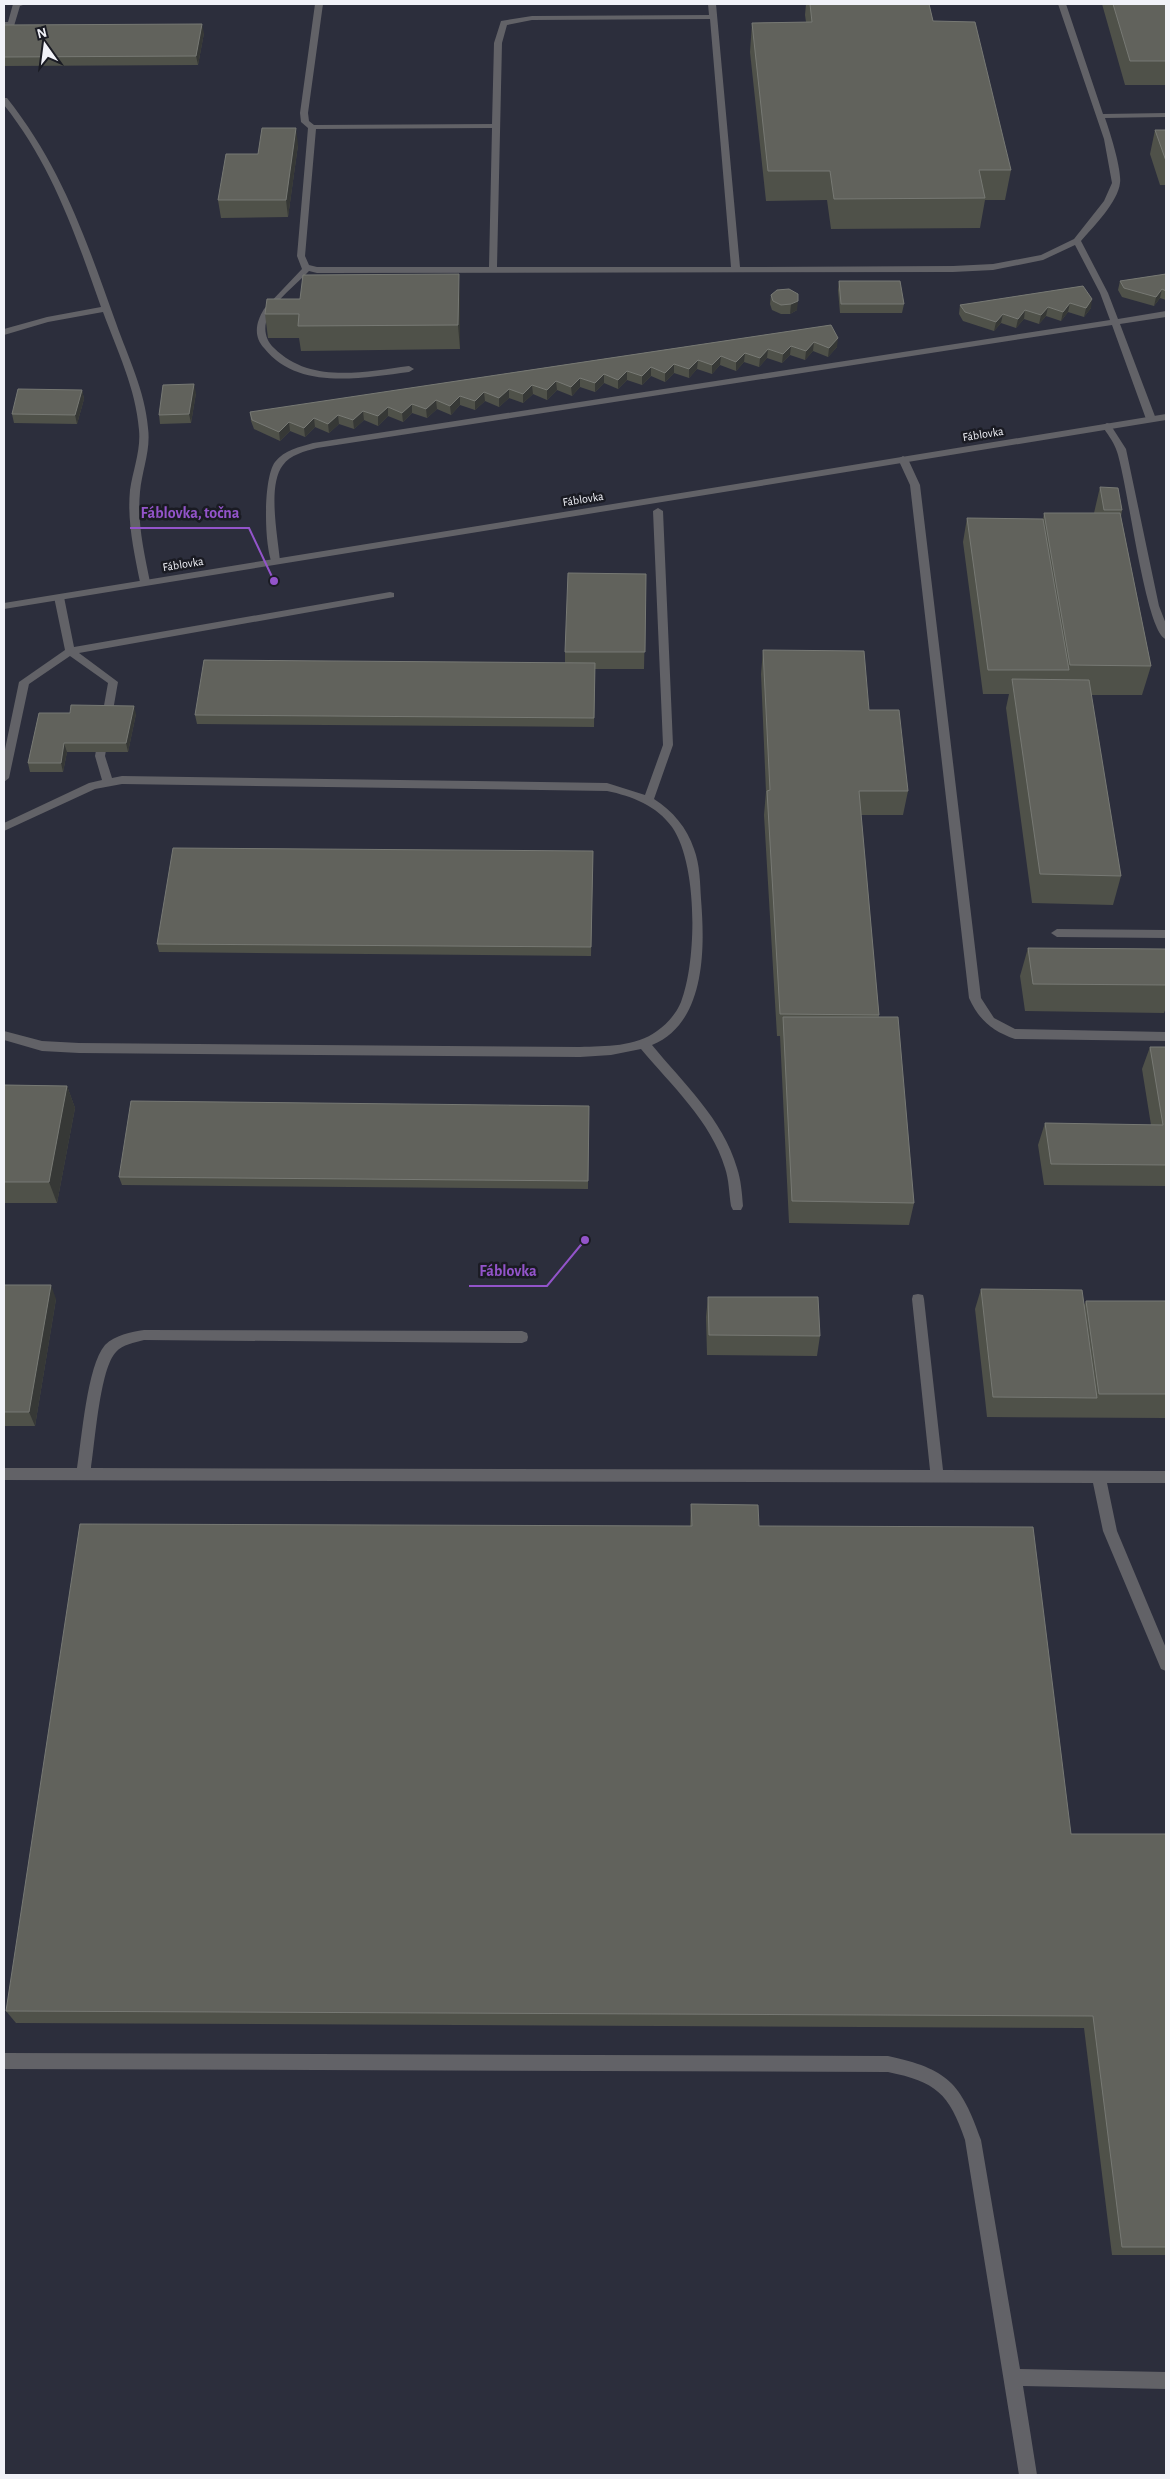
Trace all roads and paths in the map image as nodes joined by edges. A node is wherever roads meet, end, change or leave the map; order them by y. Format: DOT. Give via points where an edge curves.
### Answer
graph roads {
  1 [pos="22,4"];
  2 [pos="319,4"];
  3 [pos="712,4"];
  4 [pos="1062,4"];
  5 [pos="714,16"];
  6 [pos="4,24"];
  7 [pos="4,100"];
  8 [pos="1166,115"];
  9 [pos="1100,116"];
  10 [pos="496,126"];
  11 [pos="312,127"];
  12 [pos="1077,241"];
  13 [pos="308,268"];
  14 [pos="736,269"];
  15 [pos="493,270"];
  16 [pos="106,309"];
  17 [pos="1166,314"];
  18 [pos="1114,322"];
  19 [pos="4,332"];
  20 [pos="409,369"];
  21 [pos="1166,417"];
  22 [pos="1151,419"];
  23 [pos="1107,426"];
  24 [pos="903,459"];
  25 [pos="658,512"];
  26 [pos="275,561"];
  27 [pos="145,582"];
  28 [pos="390,595"];
  29 [pos="59,597"];
  30 [pos="4,606"];
  31 [pos="1166,636"];
  32 [pos="70,651"];
  33 [pos="4,778"];
  34 [pos="108,781"];
  35 [pos="649,799"];
  36 [pos="4,827"];
  37 [pos="1057,933"];
  38 [pos="1166,934"];
  39 [pos="4,1036"];
  40 [pos="1166,1037"];
  41 [pos="643,1044"];
  42 [pos="736,1206"];
  43 [pos="918,1299"];
  44 [pos="522,1336"];
  45 [pos="4,1474"];
  46 [pos="83,1474"];
  47 [pos="937,1476"];
  48 [pos="1099,1477"];
  49 [pos="1166,1477"];
  50 [pos="1166,1664"];
  51 [pos="4,2060"];
  52 [pos="1012,2376"];
  53 [pos="1166,2381"];
  54 [pos="1028,2475"];
  1 -- 6 [label="street" via="17,4 11,24"];
  2 -- 11 [label="street" via="304,113 305,122"];
  3 -- 5 [label="street"];
  4 -- 9 [label="street"];
  5 -- 10 [label="street" via="532,18 504,23 498,43"];
  5 -- 14 [label="street"];
  7 -- 16 [label="street" via="44,154 71,211"];
  8 -- 9 [label="street"];
  9 -- 12 [label="street" via="1113,159 1116,183 1108,202"];
  10 -- 11 [label="street"];
  10 -- 15 [label="street"];
  11 -- 13 [label="street" via="301,256 302,264"];
  12 -- 14 [label="street" via="1043,257 994,267"];
  12 -- 18 [label="street" via="1104,293"];
  13 -- 15 [label="street"];
  13 -- 20 [label="street" via="265,314 260,327 262,342 275,357 308,373 332,376"];
  14 -- 15 [label="street"];
  16 -- 19 [label="street"];
  16 -- 27 [label="street" via="142,414 144,431 134,516"];
  17 -- 18 [label="street"];
  18 -- 22 [label="street"];
  18 -- 26 [label="street" via="316,445 291,453 278,464 272,476 270,491"];
  21 -- 22 [label="street, Fáblovka"];
  22 -- 23 [label="street, Fáblovka"];
  23 -- 24 [label="street, Fáblovka"];
  23 -- 31 [label="street" via="1121,449 1154,606"];
  24 -- 26 [label="street, Fáblovka"];
  24 -- 40 [label="street" via="915,485 975,998 981,1012 992,1023 1014,1034"];
  25 -- 35 [label="street" via="668,745"];
  26 -- 27 [label="street, Fáblovka"];
  27 -- 29 [label="street, Fáblovka"];
  28 -- 32 [label="street"];
  29 -- 30 [label="street, Fáblovka"];
  29 -- 32 [label="street"];
  32 -- 33 [label="street" via="24,682"];
  32 -- 34 [label="street" via="113,682 100,756"];
  34 -- 35 [label="street" via="585,785 622,789"];
  34 -- 36 [label="street"];
  35 -- 41 [label="street" via="677,823 689,849 694,878 697,944 690,992 678,1018 663,1034"];
  37 -- 38 [label="street"];
  39 -- 41 [label="street" via="42,1046 98,1048 580,1052"];
  41 -- 42 [label="street" via="722,1143 734,1180"];
  43 -- 47 [label="street"];
  44 -- 46 [label="street" via="144,1335 127,1338 112,1345 99,1372"];
  45 -- 46 [label="street"];
  46 -- 47 [label="street"];
  47 -- 48 [label="street"];
  48 -- 49 [label="street"];
  48 -- 50 [label="street" via="1110,1531"];
  51 -- 52 [label="street" via="888,2064 913,2068 944,2083 963,2108 973,2140"];
  52 -- 53 [label="street"];
  52 -- 54 [label="street"];
}
